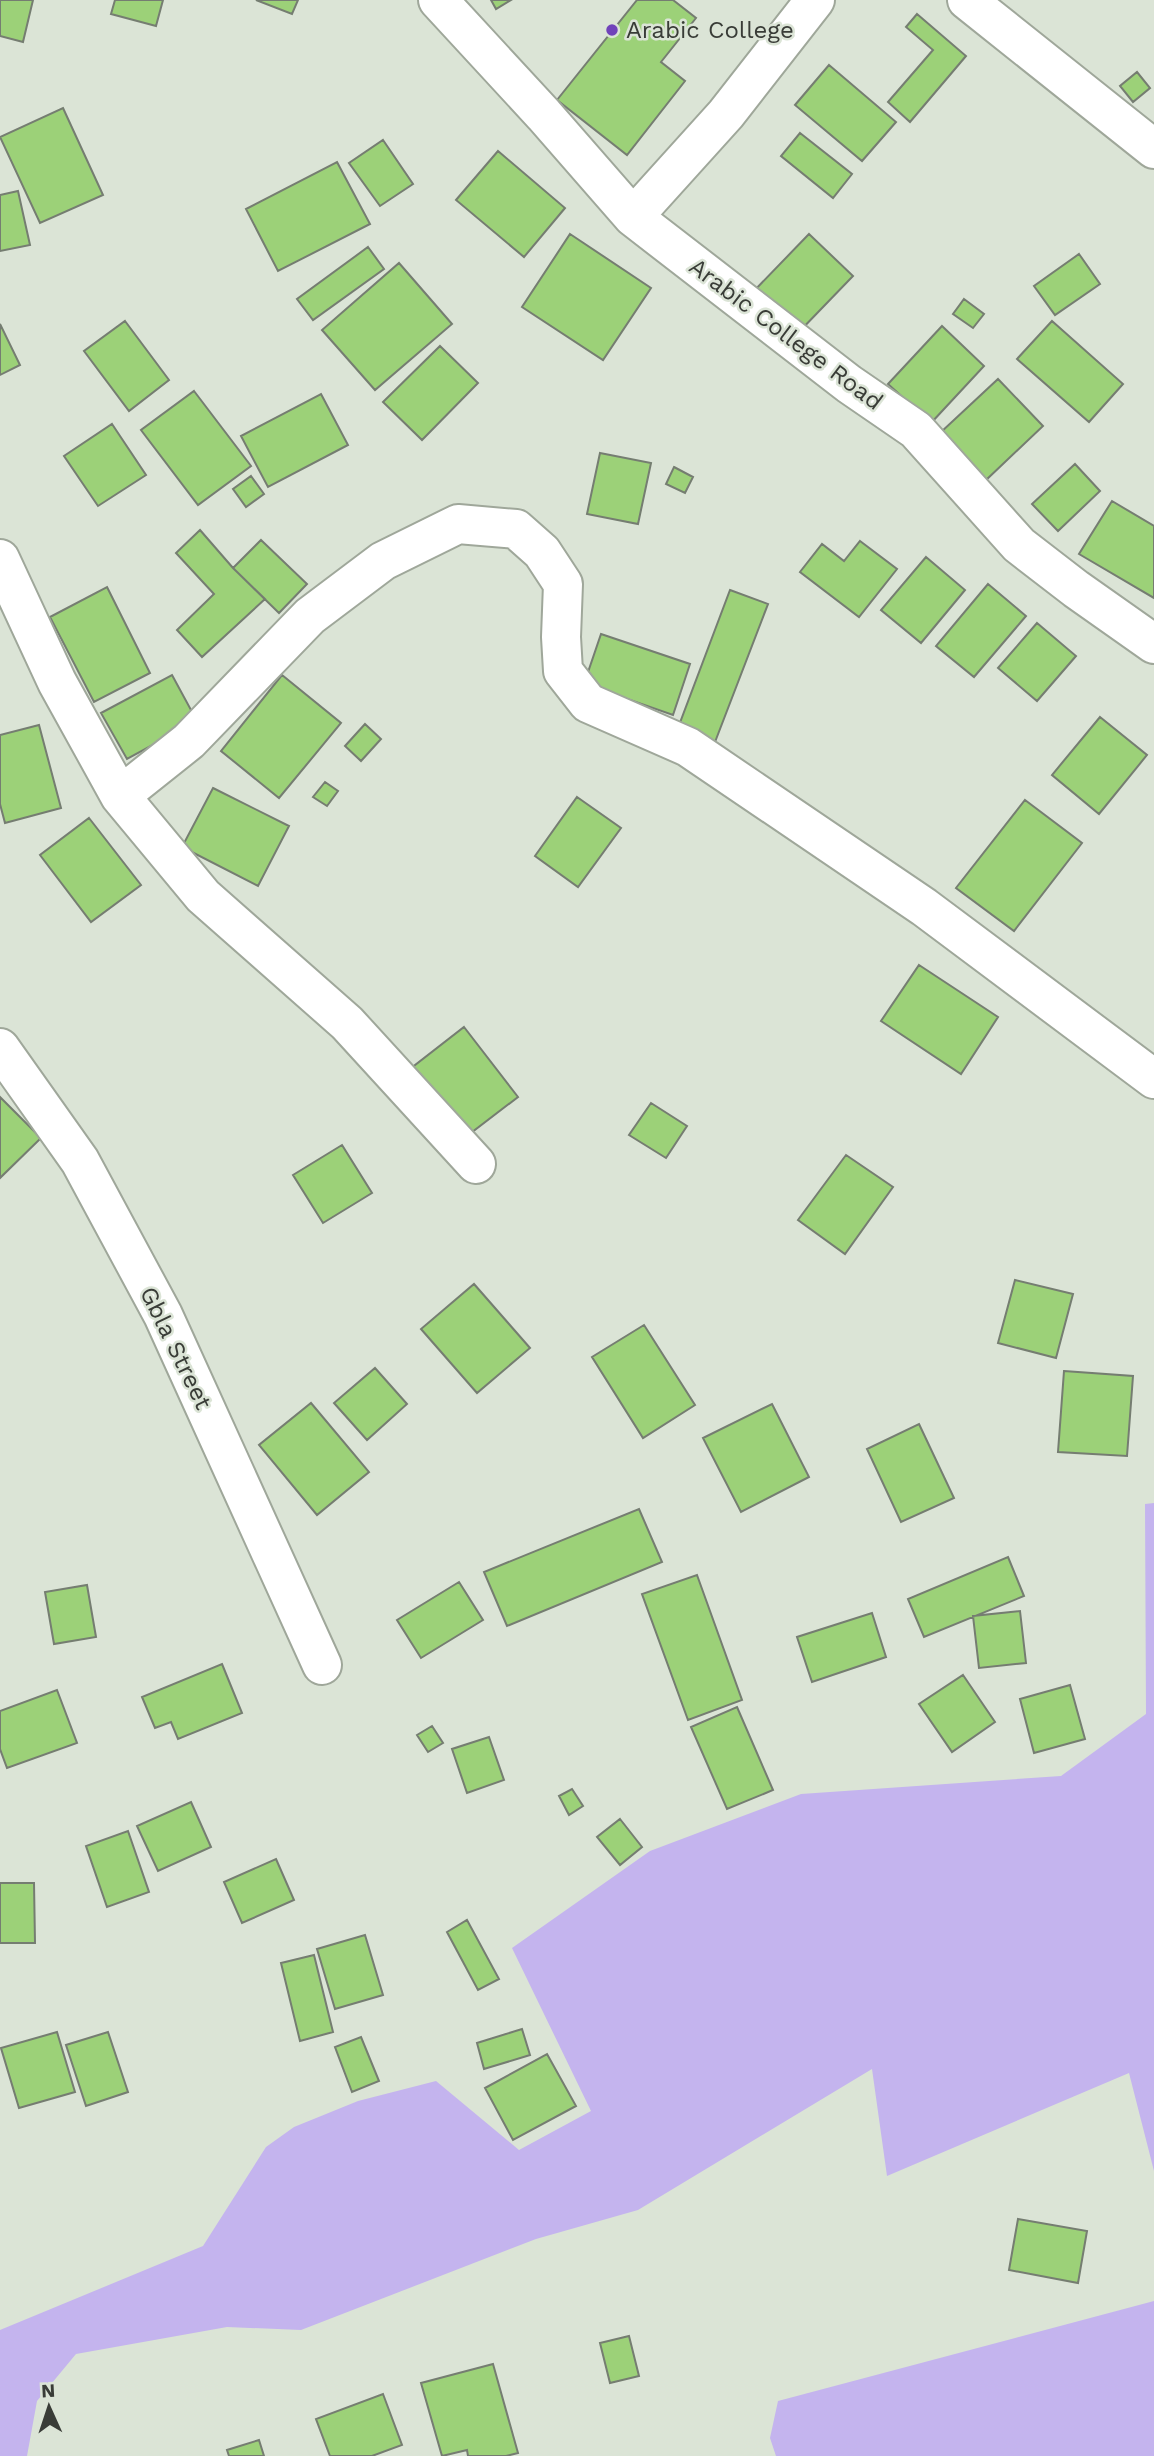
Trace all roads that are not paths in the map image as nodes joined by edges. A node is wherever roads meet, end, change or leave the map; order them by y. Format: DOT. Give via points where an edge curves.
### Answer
graph roads {
  1 [pos="438,0"];
  2 [pos="815,0"];
  3 [pos="967,0"];
  4 [pos="1154,149"];
  5 [pos="633,217"];
  6 [pos="0,559"];
  7 [pos="1154,644"];
  8 [pos="120,796"];
  9 [pos="0,1048"];
  10 [pos="1154,1079"];
  11 [pos="476,1164"];
  12 [pos="322,1665"];
  1 -- 5 [label="street, Arabic College Road"];
  2 -- 5 [label="street" via="726,114"];
  3 -- 4 [label="street"];
  5 -- 7 [label="street, Arabic College Road" via="849,384 916,430 1019,545"];
  6 -- 8 [label="street" via="57,682"];
  8 -- 10 [label="street" via="189,740 310,616 383,561 458,524 516,530 542,552 564,584 563,671 588,704 688,747 923,907"];
  8 -- 11 [label="street" via="204,896 347,1023"];
  9 -- 12 [label="street, Gbla Street" via="80,1161 163,1315"];
}
